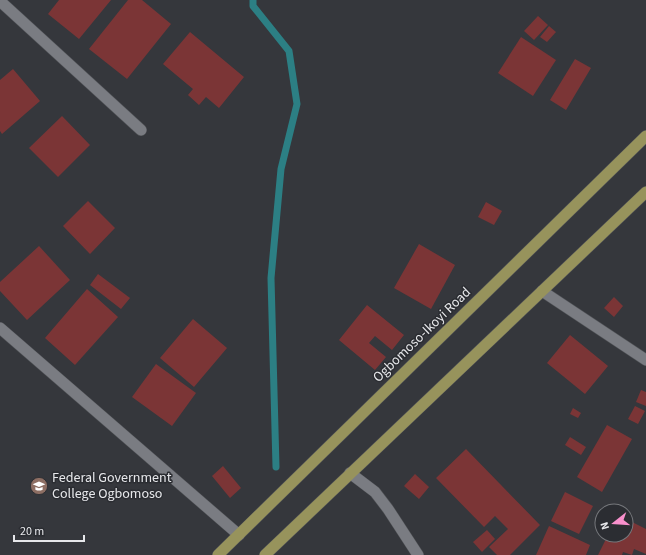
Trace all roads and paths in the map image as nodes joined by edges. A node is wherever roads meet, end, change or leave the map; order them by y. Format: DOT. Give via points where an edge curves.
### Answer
graph roads {
  1 [pos="0,1"];
  2 [pos="142,130"];
  3 [pos="646,136"];
  4 [pos="646,192"];
  5 [pos="542,291"];
  6 [pos="0,328"];
  7 [pos="646,360"];
  8 [pos="350,473"];
  9 [pos="239,535"];
  10 [pos="218,555"];
  11 [pos="265,555"];
  12 [pos="418,555"];
  1 -- 2 [label="street"];
  3 -- 9 [label="main road, Ogbomoso-Ikoyi Road"];
  4 -- 5 [label="main road"];
  5 -- 7 [label="street"];
  5 -- 8 [label="main road"];
  6 -- 9 [label="street"];
  8 -- 11 [label="main road"];
  8 -- 12 [label="street" via="375,492"];
  9 -- 10 [label="main road, Ogbomoso-Ikoyi Road"];
}
